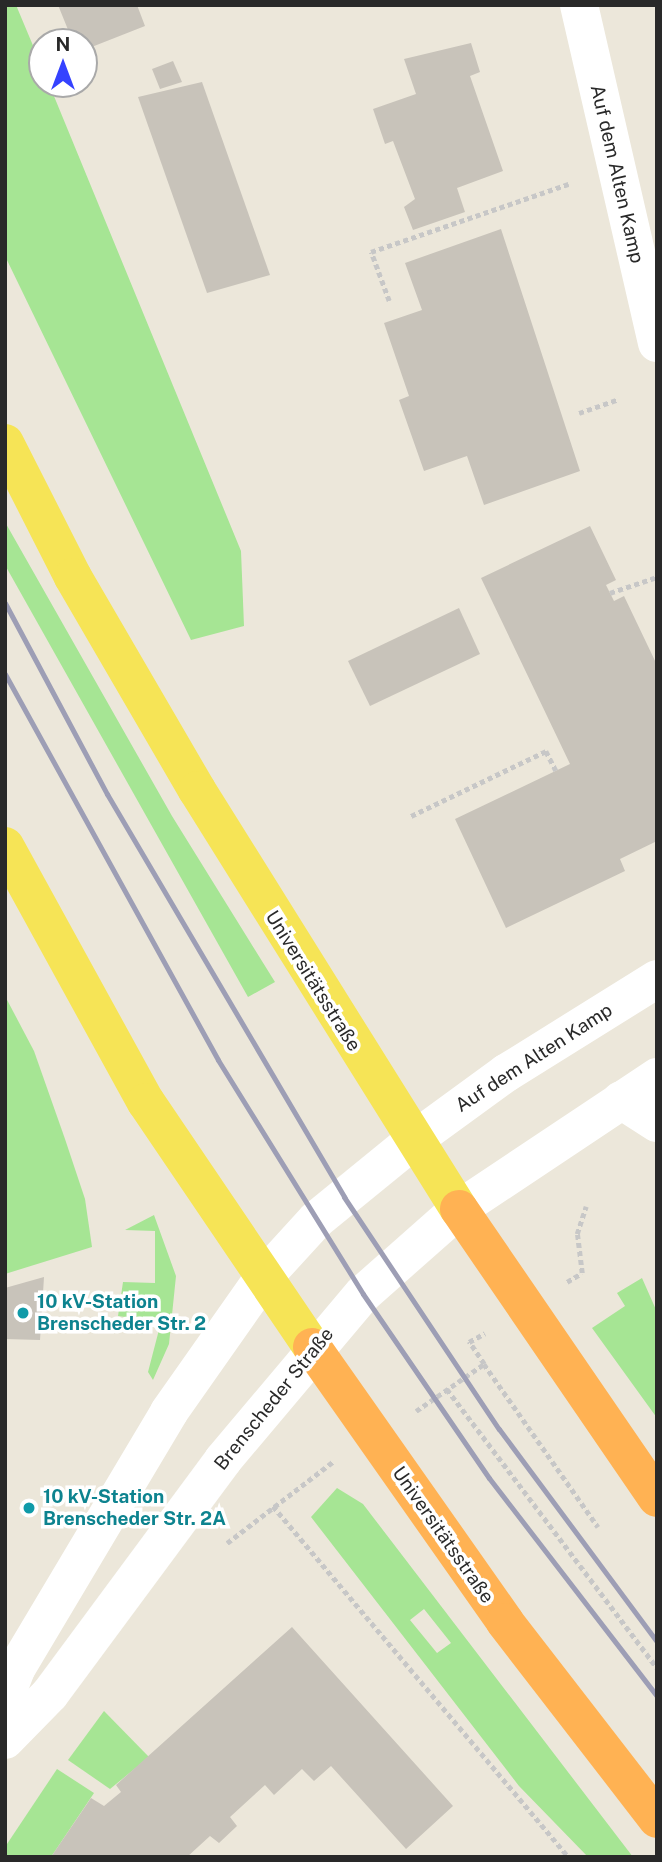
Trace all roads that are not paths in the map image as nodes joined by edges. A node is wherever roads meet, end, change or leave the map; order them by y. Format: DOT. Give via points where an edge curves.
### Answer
graph roads {
  1 [pos="579,5"];
  2 [pos="657,343"];
  3 [pos="5,443"];
  4 [pos="5,846"];
  5 [pos="657,979"];
  6 [pos="657,1077"];
  7 [pos="621,1100"];
  8 [pos="657,1123"];
  9 [pos="414,1140"];
  10 [pos="459,1209"];
  11 [pos="264,1277"];
  12 [pos="312,1347"];
  13 [pos="657,1497"];
  14 [pos="5,1698"];
  15 [pos="5,1740"];
  16 [pos="657,1819"];
  1 -- 2 [label="street, Auf dem Alten Kamp"];
  3 -- 9 [label="main road, Universitätsstraße" via="74,577 197,790"];
  4 -- 11 [label="main road, Universitätsstraße" via="146,1102"];
  5 -- 9 [label="street, Auf dem Alten Kamp" via="515,1067"];
  6 -- 7 [label="street"];
  7 -- 8 [label="street"];
  7 -- 10 [label="street"];
  9 -- 10 [label="main road, Universitätsstraße"];
  9 -- 11 [label="street" via="316,1220"];
  10 -- 12 [label="street, Brenscheder Straße"];
  10 -- 13 [label="highway, Universitätsstraße"];
  11 -- 12 [label="main road, Universitätsstraße"];
  11 -- 14 [label="street" via="169,1412"];
  12 -- 15 [label="street, Brenscheder Straße" via="50,1694"];
  12 -- 16 [label="highway, Universitätsstraße" via="505,1622"];
}
